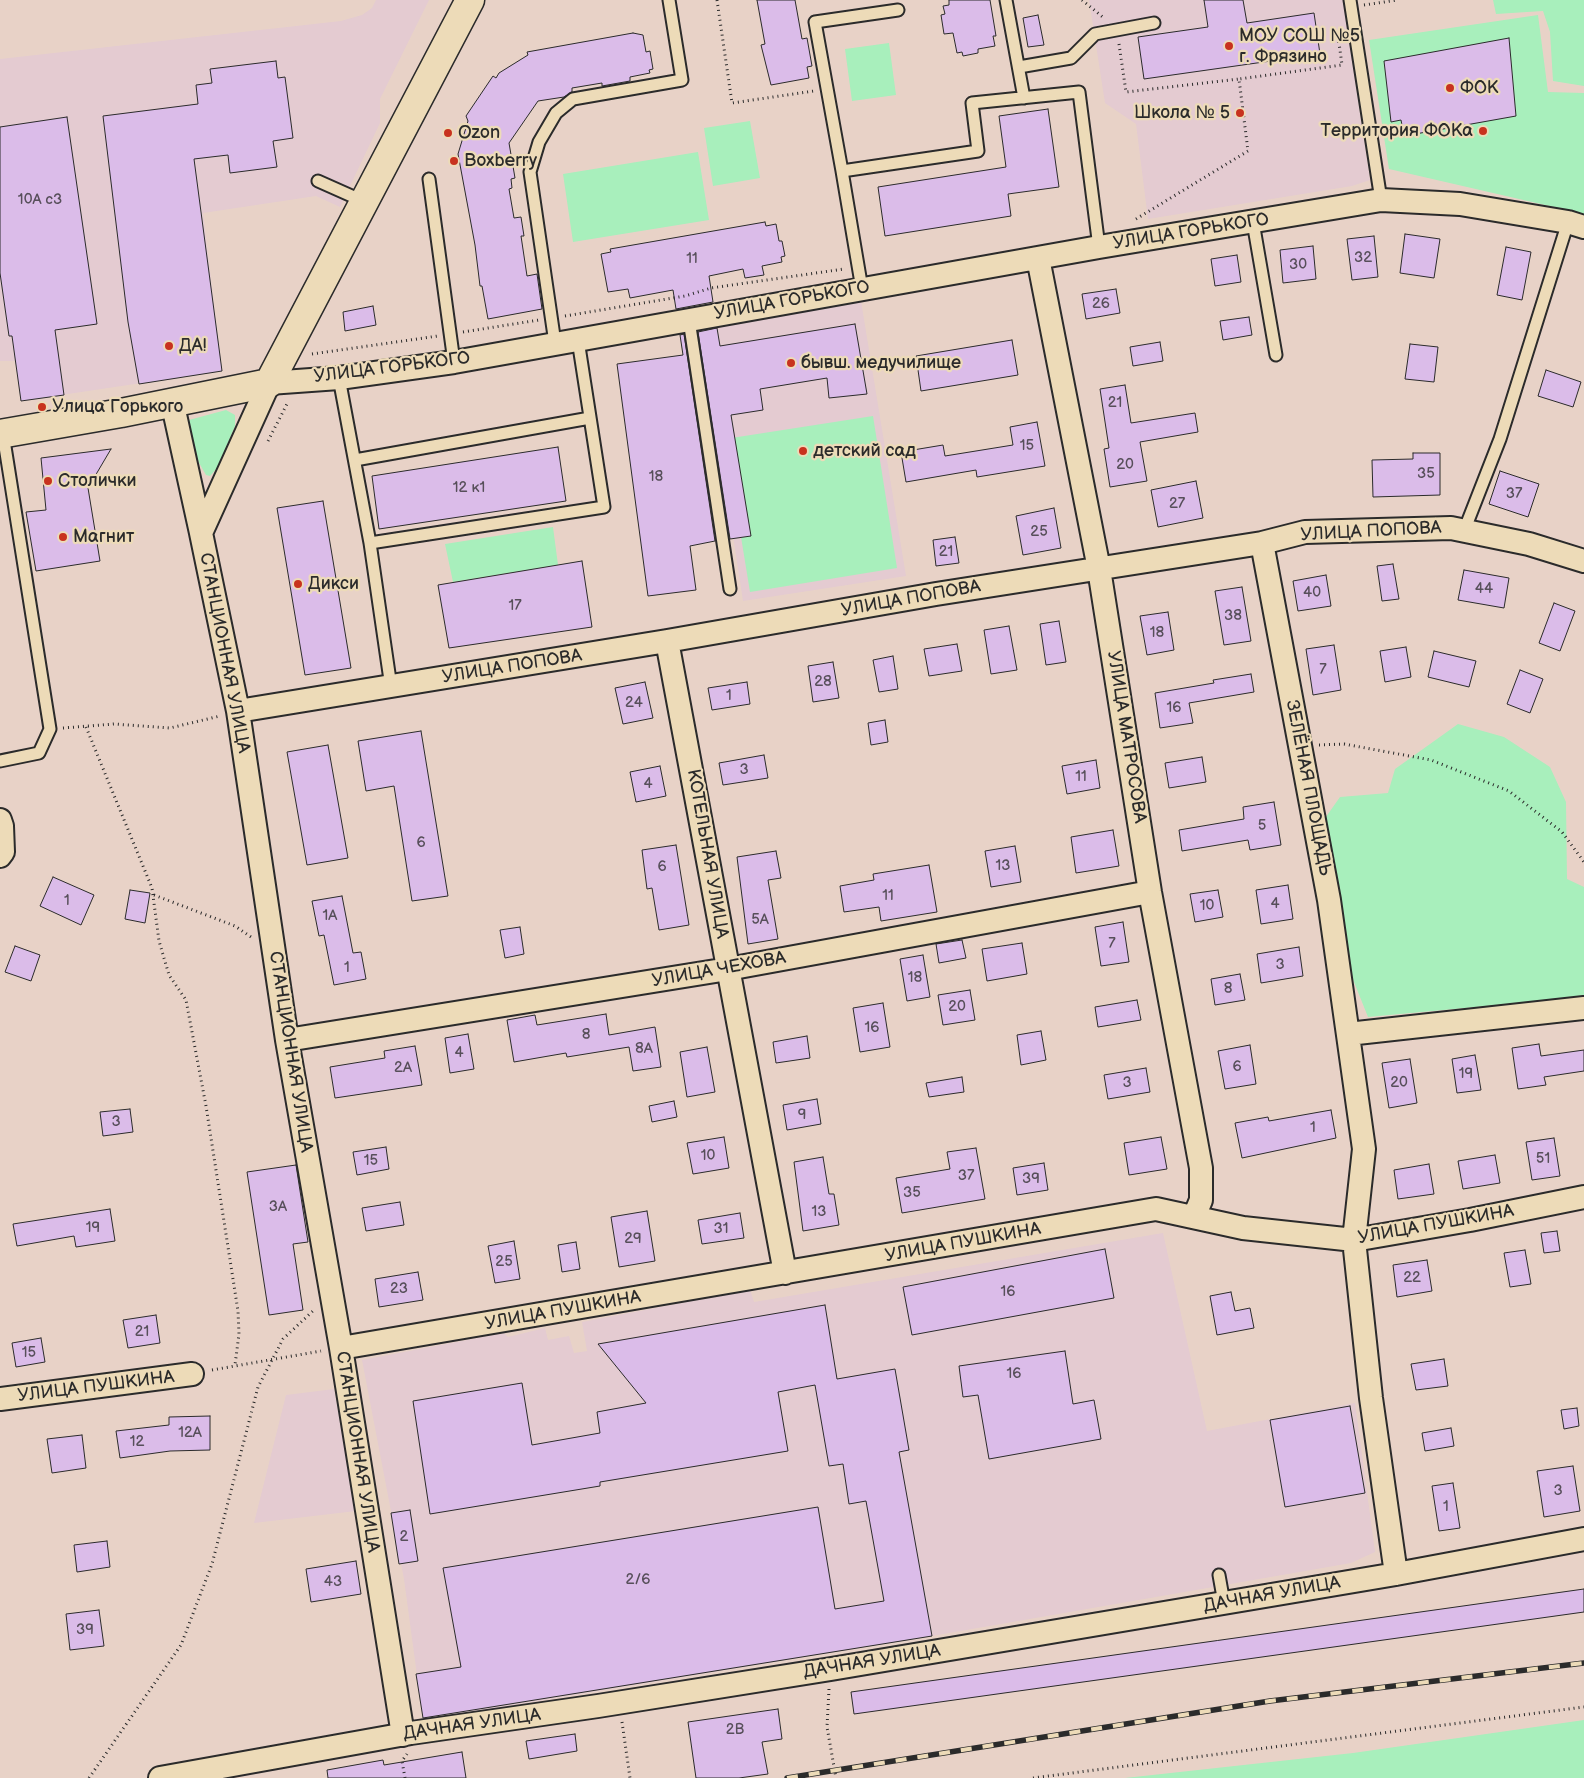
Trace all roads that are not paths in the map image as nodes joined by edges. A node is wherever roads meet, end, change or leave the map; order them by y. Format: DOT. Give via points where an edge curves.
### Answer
graph roads {
  1 [pos="470,0"];
  2 [pos="669,0"];
  3 [pos="1006,0"];
  4 [pos="1350,3"];
  5 [pos="898,10"];
  6 [pos="1154,23"];
  7 [pos="1019,67"];
  8 [pos="1024,98"];
  9 [pos="842,171"];
  10 [pos="429,178"];
  11 [pos="318,181"];
  12 [pos="1381,200"];
  13 [pos="362,202"];
  14 [pos="1253,222"];
  15 [pos="1576,224"];
  16 [pos="1099,247"];
  17 [pos="1038,258"];
  18 [pos="860,278"];
  19 [pos="689,320"];
  20 [pos="578,340"];
  21 [pos="555,343"];
  22 [pos="1276,355"];
  23 [pos="454,362"];
  24 [pos="339,378"];
  25 [pos="269,383"];
  26 [pos="172,401"];
  27 [pos="590,418"];
  28 [pos="1,434"];
  29 [pos="355,460"];
  30 [pos="1464,531"];
  31 [pos="201,533"];
  32 [pos="370,543"];
  33 [pos="1262,543"];
  34 [pos="1584,561"];
  35 [pos="1099,569"];
  36 [pos="730,589"];
  37 [pos="667,641"];
  38 [pos="391,687"];
  39 [pos="238,712"];
  40 [pos="0,761"];
  41 [pos="0,820"];
  42 [pos="0,856"];
  43 [pos="1150,892"];
  44 [pos="728,970"];
  45 [pos="1584,1008"];
  46 [pos="1348,1034"];
  47 [pos="287,1040"];
  48 [pos="1584,1197"];
  49 [pos="1194,1217"];
  50 [pos="1354,1240"];
  51 [pos="786,1274"];
  52 [pos="341,1348"];
  53 [pos="192,1374"];
  54 [pos="0,1399"];
  55 [pos="1584,1539"];
  56 [pos="1396,1574"];
  57 [pos="1219,1575"];
  58 [pos="1224,1603"];
  59 [pos="403,1735"];
  60 [pos="160,1778"];
  1 -- 13 [label="street"];
  2 -- 21 [label="lane" via="682,80 573,99 556,113 539,142 530,172"];
  3 -- 7 [label="lane"];
  4 -- 12 [label="lane"];
  5 -- 9 [label="lane" via="815,22"];
  6 -- 7 [label="lane" via="1095,34 1071,58"];
  7 -- 8 [label="lane"];
  8 -- 9 [label="lane" via="972,103 978,151"];
  8 -- 16 [label="lane" via="1079,92"];
  9 -- 18 [label="lane"];
  10 -- 23 [label="lane"];
  11 -- 13 [label="lane"];
  12 -- 14 [label="street, УЛИЦА ГОРЬКОГО"];
  12 -- 15 [label="street, УЛИЦА ГОРЬКОГО" via="1460,204"];
  13 -- 25 [label="street"];
  14 -- 16 [label="street, УЛИЦА ГОРЬКОГО"];
  14 -- 22 [label="lane"];
  15 -- 30 [label="lane"];
  16 -- 17 [label="street, УЛИЦА ГОРЬКОГО"];
  17 -- 18 [label="street, УЛИЦА ГОРЬКОГО"];
  17 -- 35 [label="street, УЛИЦА МАТРОСОВА"];
  18 -- 19 [label="street, УЛИЦА ГОРЬКОГО"];
  19 -- 20 [label="street, УЛИЦА ГОРЬКОГО"];
  19 -- 36 [label="lane"];
  20 -- 21 [label="street, УЛИЦА ГОРЬКОГО"];
  20 -- 27 [label="lane"];
  21 -- 23 [label="street, УЛИЦА ГОРЬКОГО"];
  23 -- 24 [label="street, УЛИЦА ГОРЬКОГО"];
  24 -- 25 [label="street, УЛИЦА ГОРЬКОГО"];
  24 -- 29 [label="lane"];
  25 -- 26 [label="street, УЛИЦА ГОРЬКОГО"];
  25 -- 31 [label="street, СТАНЦИОННАЯ УЛИЦА"];
  26 -- 28 [label="street, УЛИЦА ГОРЬКОГО"];
  26 -- 31 [label="street"];
  27 -- 29 [label="lane"];
  27 -- 32 [label="lane" via="604,507"];
  28 -- 40 [label="lane" via="50,729 39,753"];
  29 -- 32 [label="lane"];
  30 -- 33 [label="street, УЛИЦА ПОПОВА" via="1451,528 1305,532"];
  30 -- 34 [label="street, УЛИЦА ПОПОВА" via="1529,544"];
  31 -- 39 [label="street, СТАНЦИОННАЯ УЛИЦА"];
  32 -- 38 [label="lane"];
  33 -- 35 [label="street, УЛИЦА ПОПОВА"];
  33 -- 46 [label="street, ЗЕЛЁНАЯ ПЛОЩАДЬ" via="1329,900"];
  35 -- 37 [label="street, УЛИЦА ПОПОВА"];
  35 -- 43 [label="street, УЛИЦА МАТРОСОВА"];
  37 -- 38 [label="street, УЛИЦА ПОПОВА"];
  37 -- 44 [label="street, КОТЕЛЬНАЯ УЛИЦА"];
  38 -- 39 [label="street, УЛИЦА ПОПОВА"];
  39 -- 47 [label="street, СТАНЦИОННАЯ УЛИЦА"];
  41 -- 42 [label="street"];
  43 -- 44 [label="street, УЛИЦА ЧЕХОВА"];
  43 -- 49 [label="street, УЛИЦА МАТРОСОВА" via="1201,1168 1200,1200"];
  44 -- 47 [label="street, УЛИЦА ЧЕХОВА"];
  44 -- 51 [label="street, КОТЕЛЬНАЯ УЛИЦА"];
  45 -- 46 [label="street"];
  46 -- 50 [label="street, ЗЕЛЁНАЯ ПЛОЩАДЬ" via="1364,1149"];
  47 -- 52 [label="street, СТАНЦИОННАЯ УЛИЦА"];
  48 -- 50 [label="street, УЛИЦА ПУШКИНА"];
  49 -- 50 [label="street, УЛИЦА ПУШКИНА" via="1243,1228"];
  49 -- 51 [label="street, УЛИЦА ПУШКИНА" via="1156,1209"];
  50 -- 56 [label="street, ЗЕЛЁНАЯ ПЛОЩАДЬ" via="1371,1398"];
  51 -- 52 [label="street, УЛИЦА ПУШКИНА"];
  52 -- 59 [label="street, СТАНЦИОННАЯ УЛИЦА"];
  53 -- 54 [label="street, УЛИЦА ПУШКИНА"];
  55 -- 56 [label="street, ДАЧНАЯ УЛИЦА"];
  56 -- 58 [label="street, ДАЧНАЯ УЛИЦА"];
  57 -- 58 [label="lane"];
  58 -- 59 [label="street, ДАЧНАЯ УЛИЦА" via="620,1703"];
  59 -- 60 [label="street, ДАЧНАЯ УЛИЦА"];
}
